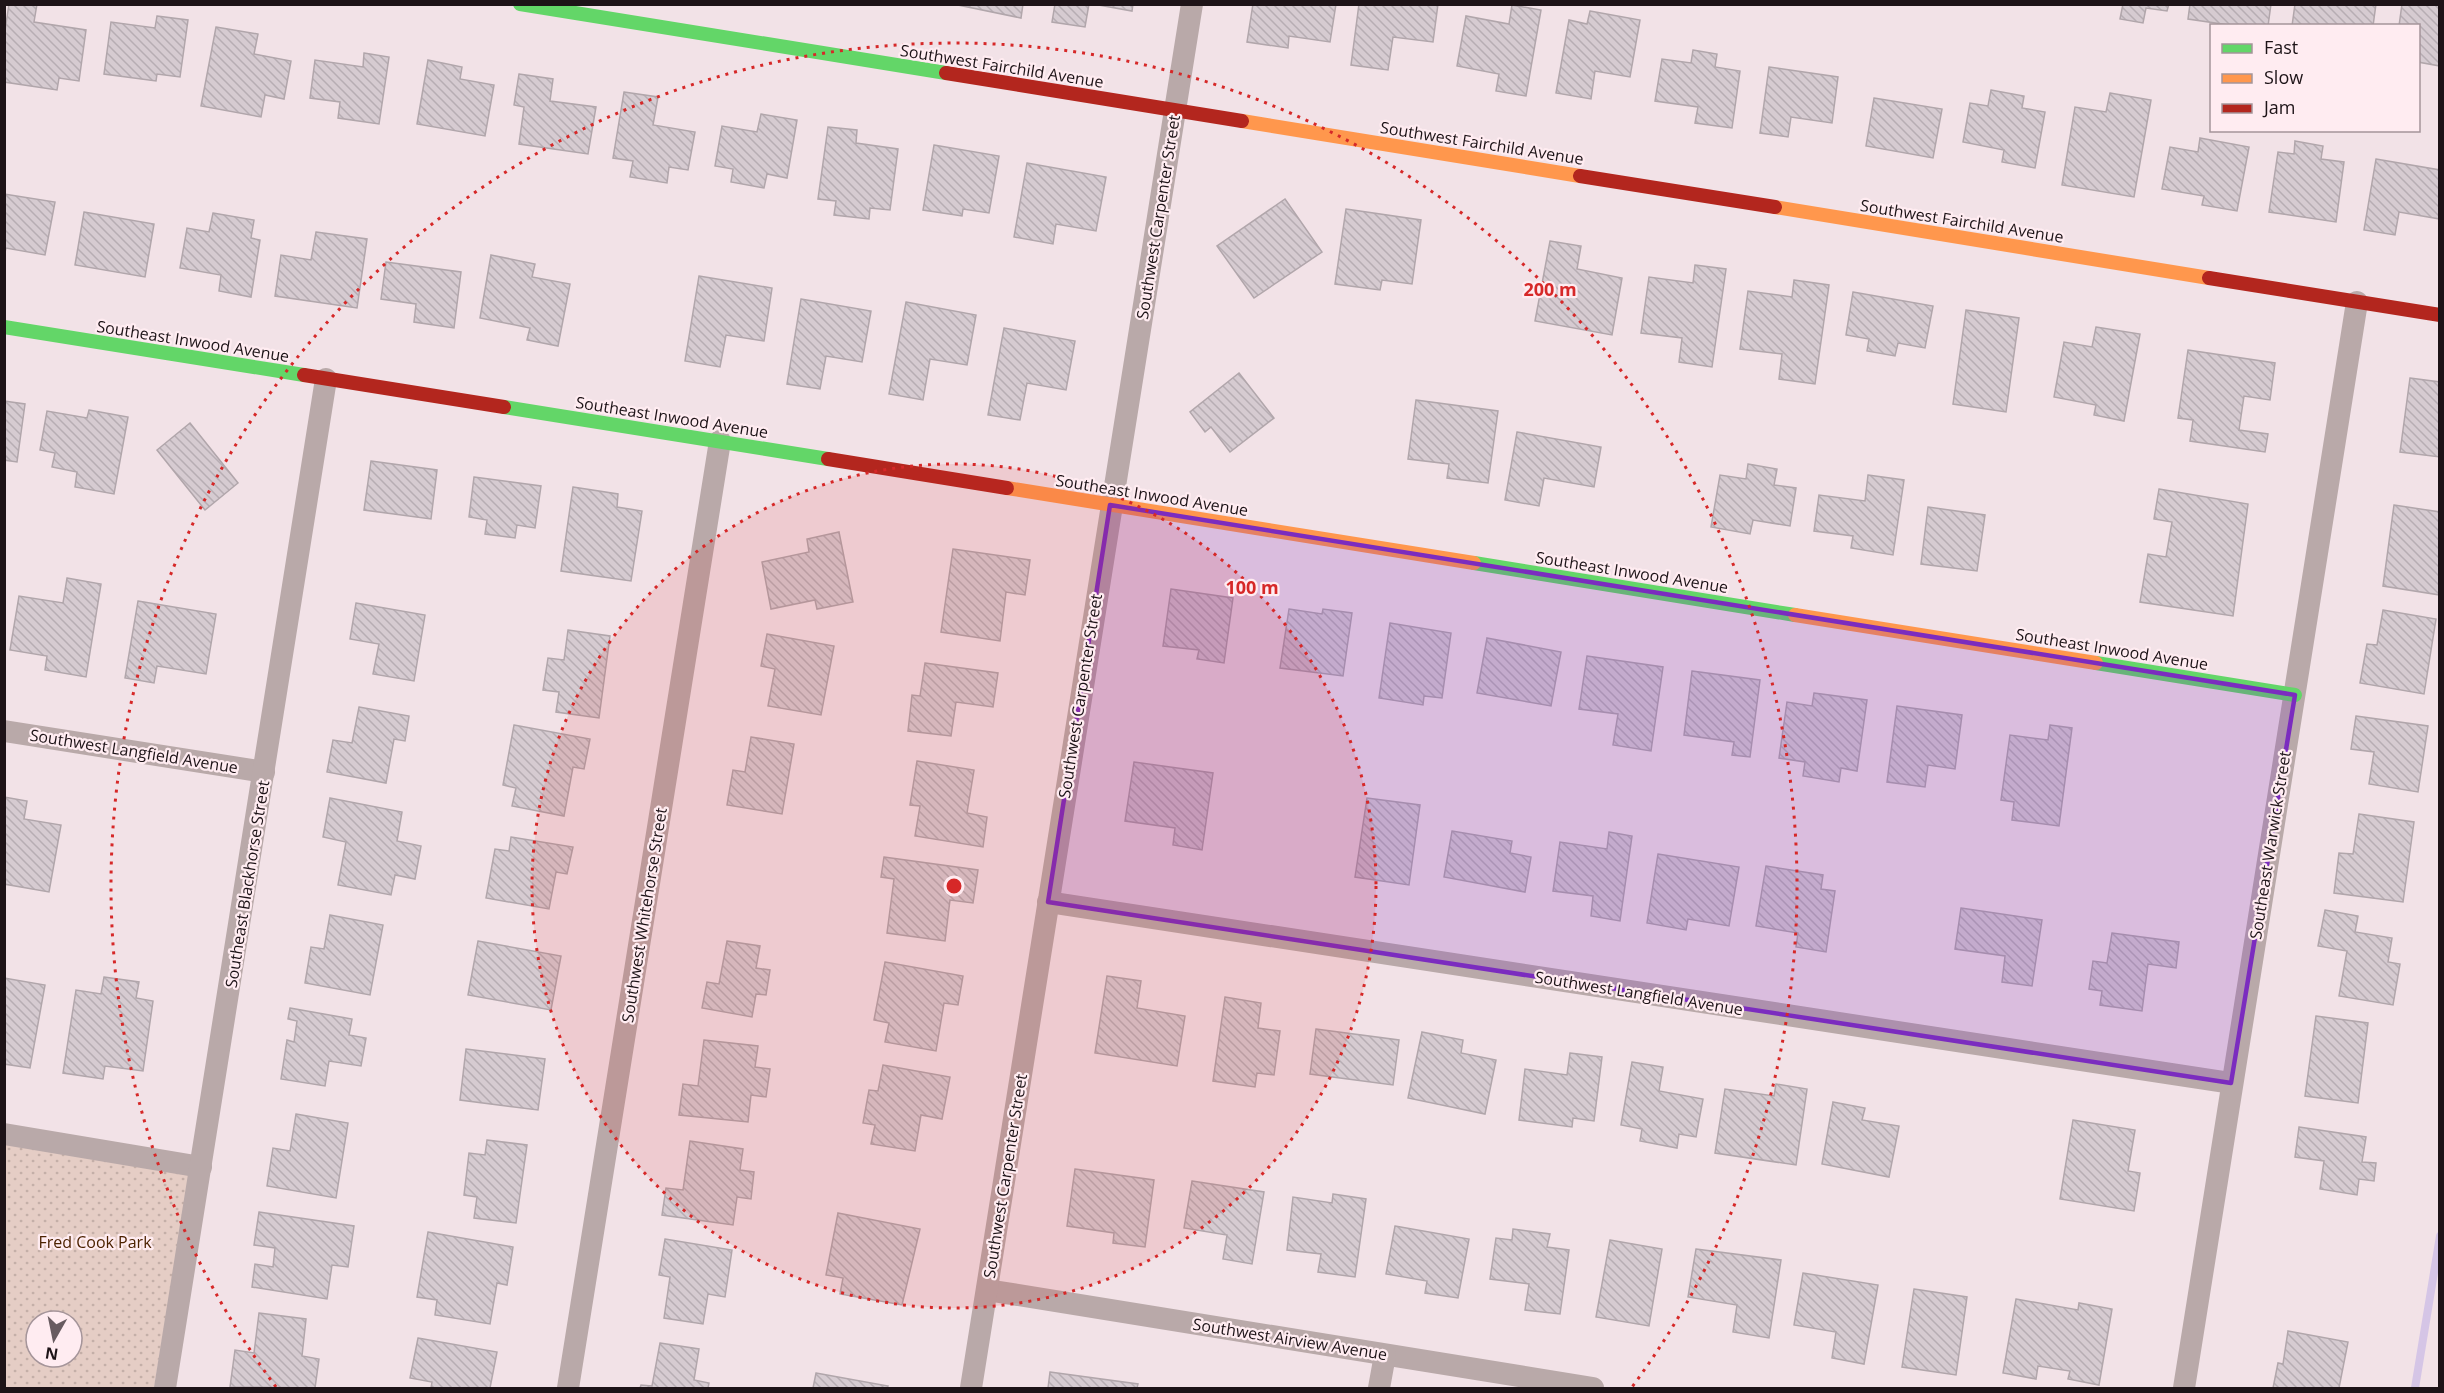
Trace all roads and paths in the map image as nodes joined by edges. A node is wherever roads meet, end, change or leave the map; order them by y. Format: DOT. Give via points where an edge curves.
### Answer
graph roads {
  1 [pos="519,4"];
  2 [pos="1192,4"];
  3 [pos="1175,110"];
  4 [pos="2357,302"];
  5 [pos="2439,315"];
  6 [pos="4,327"];
  7 [pos="326,379"];
  8 [pos="720,441"];
  9 [pos="1110,505"];
  10 [pos="2295,695"];
  11 [pos="4,730"];
  12 [pos="264,772"];
  13 [pos="1048,902"];
  14 [pos="2231,1083"];
  15 [pos="4,1134"];
  16 [pos="201,1167"];
  17 [pos="987,1290"];
  18 [pos="1384,1355"];
  19 [pos="165,1389"];
  20 [pos="568,1389"];
  21 [pos="971,1389"];
  22 [pos="1379,1389"];
  23 [pos="1593,1389"];
  24 [pos="2184,1389"];
  1 -- 3 [label="street, Southwest Fairchild Avenue"];
  2 -- 3 [label="street, Southwest Carpenter Street"];
  3 -- 4 [label="street, Southwest Fairchild Avenue"];
  3 -- 9 [label="street, Southwest Carpenter Street"];
  4 -- 5 [label="street, Southwest Fairchild Avenue"];
  4 -- 10 [label="street, Southeast Warwick Street"];
  6 -- 7 [label="street, Southeast Inwood Avenue"];
  7 -- 8 [label="street, Southeast Inwood Avenue"];
  7 -- 12 [label="street, Southeast Blackhorse Street"];
  8 -- 9 [label="street, Southeast Inwood Avenue"];
  8 -- 20 [label="street, Southwest Whitehorse Street"];
  9 -- 10 [label="street, Southeast Inwood Avenue"];
  9 -- 13 [label="street, Southwest Carpenter Street"];
  10 -- 14 [label="street, Southeast Warwick Street"];
  11 -- 12 [label="street, Southwest Langfield Avenue"];
  12 -- 16 [label="street, Southeast Blackhorse Street"];
  13 -- 14 [label="street, Southwest Langfield Avenue"];
  13 -- 17 [label="street, Southwest Carpenter Street"];
  14 -- 24 [label="street, Southeast Warwick Street"];
  15 -- 16 [label="street"];
  16 -- 19 [label="street, Southeast Blackhorse Street"];
  17 -- 18 [label="street, Southwest Airview Avenue"];
  17 -- 21 [label="street, Southwest Carpenter Street"];
  18 -- 22 [label="street"];
  18 -- 23 [label="street, Southwest Airview Avenue"];
}
